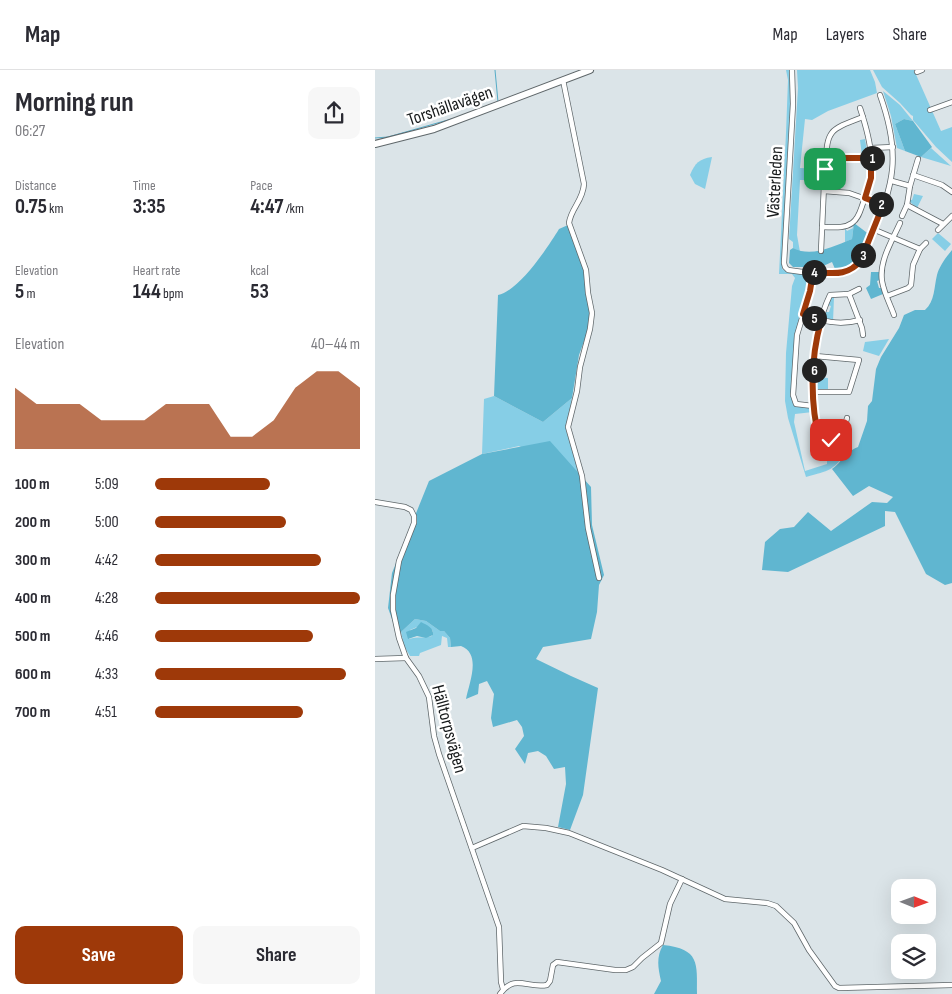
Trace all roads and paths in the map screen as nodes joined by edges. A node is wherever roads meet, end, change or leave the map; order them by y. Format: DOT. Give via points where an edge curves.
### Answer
graph roads {
  1 [pos="590,70"];
  2 [pos="792,70"];
  3 [pos="563,80"];
  4 [pos="880,95"];
  5 [pos="952,102"];
  6 [pos="860,108"];
  7 [pos="930,110"];
  8 [pos="863,117"];
  9 [pos="375,144"];
  10 [pos="893,147"];
  11 [pos="871,148"];
  12 [pos="826,158"];
  13 [pos="871,158"];
  14 [pos="918,159"];
  15 [pos="825,169"];
  16 [pos="913,175"];
  17 [pos="892,181"];
  18 [pos="824,186"];
  19 [pos="910,186"];
  20 [pos="824,192"];
  21 [pos="952,192"];
  22 [pos="865,198"];
  23 [pos="883,205"];
  24 [pos="907,205"];
  25 [pos="902,216"];
  26 [pos="952,216"];
  27 [pos="899,223"];
  28 [pos="943,224"];
  29 [pos="822,227"];
  30 [pos="875,230"];
  31 [pos="938,230"];
  32 [pos="893,238"];
  33 [pos="926,243"];
  34 [pos="920,249"];
  35 [pos="821,251"];
  36 [pos="813,272"];
  37 [pos="859,289"];
  38 [pos="849,294"];
  39 [pos="887,296"];
  40 [pos="803,314"];
  41 [pos="894,315"];
  42 [pos="860,320"];
  43 [pos="821,321"];
  44 [pos="863,335"];
  45 [pos="861,354"];
  46 [pos="815,356"];
  47 [pos="859,360"];
  48 [pos="813,392"];
  49 [pos="813,406"];
  50 [pos="847,418"];
  51 [pos="820,443"];
  52 [pos="822,455"];
  53 [pos="375,502"];
  54 [pos="599,578"];
  55 [pos="406,658"];
  56 [pos="375,659"];
  57 [pos="472,848"];
  58 [pos="682,879"];
  59 [pos="952,985"];
  60 [pos="503,989"];
  61 [pos="500,994"];
  1 -- 3 [label="main road, Torshällavägen"];
  2 -- 36 [label="street, Västerleden" via="784,263 788,270"];
  3 -- 9 [label="main road, Torshällavägen" via="434,129"];
  3 -- 54 [label="street" via="584,184 582,197 569,223 586,270 592,313 568,427 582,476 588,528"];
  4 -- 10 [label="street"];
  5 -- 7 [label="street"];
  6 -- 8 [label="street"];
  8 -- 11 [label="street"];
  8 -- 12 [label="street" via="831,132"];
  10 -- 11 [label="street"];
  10 -- 17 [label="street"];
  11 -- 13 [label="street"];
  12 -- 13 [label="street"];
  12 -- 15 [label="street"];
  13 -- 22 [label="street" via="871,178"];
  14 -- 16 [label="street"];
  16 -- 19 [label="street"];
  16 -- 21 [label="street"];
  17 -- 19 [label="street"];
  17 -- 23 [label="street"];
  18 -- 20 [label="street"];
  19 -- 24 [label="street"];
  20 -- 22 [label="street" via="849,193"];
  20 -- 29 [label="street"];
  22 -- 23 [label="street"];
  22 -- 29 [label="street" via="852,223"];
  23 -- 30 [label="street"];
  24 -- 25 [label="street"];
  24 -- 28 [label="street"];
  26 -- 28 [label="street"];
  27 -- 32 [label="street"];
  28 -- 31 [label="street"];
  29 -- 35 [label="street"];
  30 -- 32 [label="street"];
  30 -- 36 [label="street" via="855,267 840,274"];
  32 -- 34 [label="street"];
  32 -- 39 [label="street" via="882,271"];
  33 -- 34 [label="street"];
  34 -- 39 [label="street" via="913,265 911,285"];
  36 -- 40 [label="street"];
  37 -- 38 [label="street"];
  38 -- 42 [label="street"];
  38 -- 43 [label="street" via="830,295"];
  39 -- 41 [label="street"];
  40 -- 43 [label="street"];
  40 -- 49 [label="street" via="796,340 793,399 798,404"];
  42 -- 43 [label="street" via="840,324"];
  42 -- 44 [label="street"];
  43 -- 46 [label="street"];
  45 -- 47 [label="street"];
  46 -- 47 [label="street"];
  46 -- 48 [label="street"];
  47 -- 48 [label="street" via="849,392"];
  48 -- 49 [label="street"];
  49 -- 51 [label="street"];
  50 -- 51 [label="street" via="841,434"];
  51 -- 52 [label="street"];
  53 -- 55 [label="street, Hälltorpsvägen" via="405,507 415,516 399,561 393,599 399,638"];
  55 -- 56 [label="street"];
  55 -- 57 [label="street, Hälltorpsvägen" via="429,697 439,754"];
  57 -- 58 [label="street" via="520,827 546,828 569,833"];
  57 -- 60 [label="street, Hälltorpsvägen" via="499,924"];
  58 -- 59 [label="street" via="725,899 767,903 780,909 794,923 812,955 839,988"];
  58 -- 60 [label="street" via="670,904 661,943 633,967 615,970 557,962 547,985 515,982"];
  60 -- 61 [label="street"];
}
